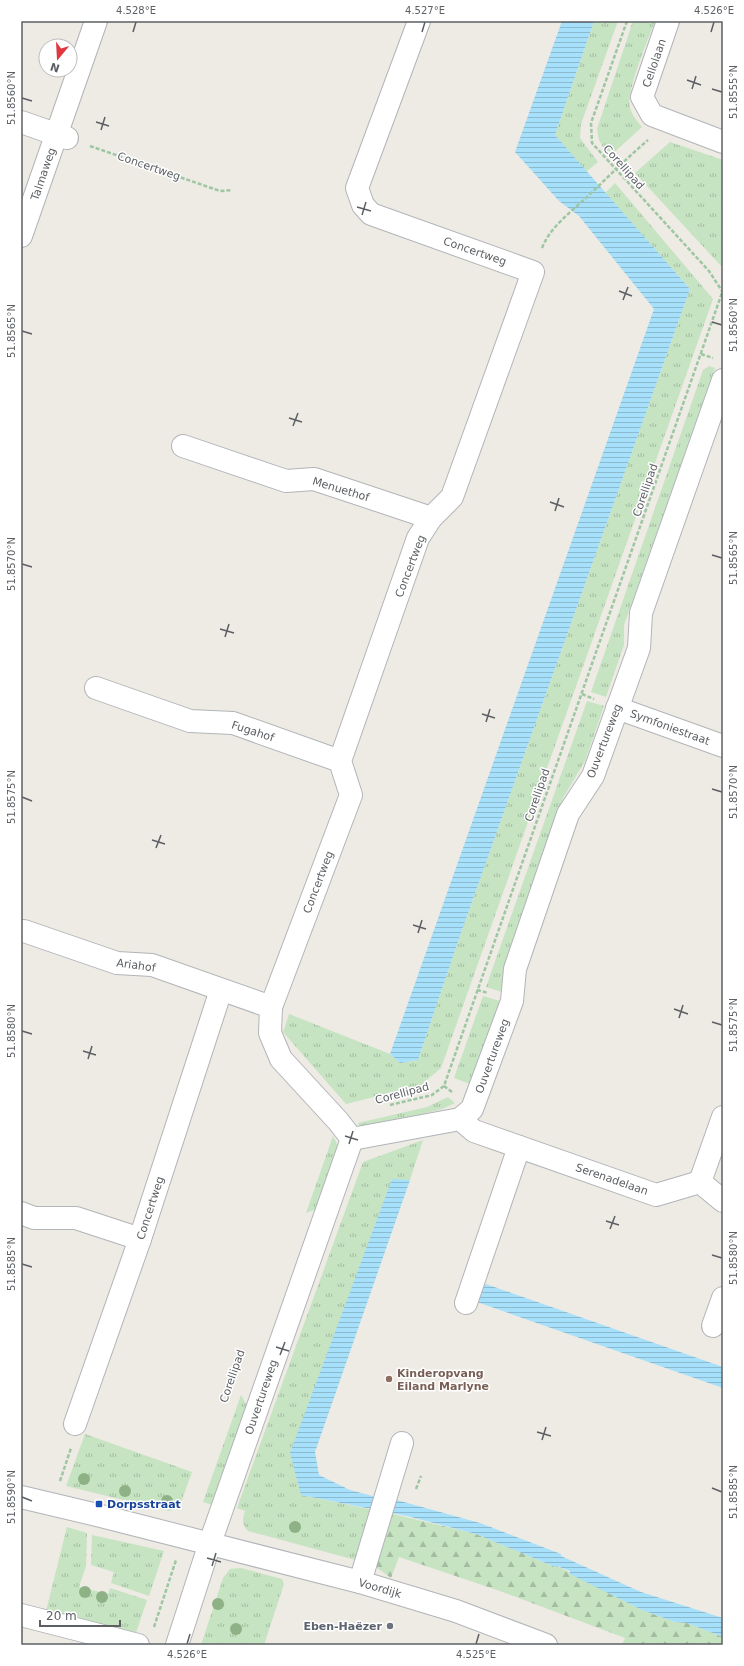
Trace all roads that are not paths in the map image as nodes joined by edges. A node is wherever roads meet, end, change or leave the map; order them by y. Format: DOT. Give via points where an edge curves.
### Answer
graph roads {
  1 [pos="96,21"];
  2 [pos="419,21"];
  3 [pos="668,21"];
  4 [pos="21,122"];
  5 [pos="62,136"];
  6 [pos="723,142"];
  7 [pos="21,236"];
  8 [pos="723,380"];
  9 [pos="182,446"];
  10 [pos="431,518"];
  11 [pos="96,688"];
  12 [pos="617,708"];
  13 [pos="723,746"];
  14 [pos="340,761"];
  15 [pos="24,931"];
  16 [pos="221,990"];
  17 [pos="271,1007"];
  18 [pos="723,1117"];
  19 [pos="460,1119"];
  20 [pos="352,1139"];
  21 [pos="519,1147"];
  22 [pos="700,1182"];
  23 [pos="723,1201"];
  24 [pos="21,1213"];
  25 [pos="140,1239"];
  26 [pos="723,1298"];
  27 [pos="466,1303"];
  28 [pos="714,1326"];
  29 [pos="76,1424"];
  30 [pos="402,1443"];
  31 [pos="21,1497"];
  32 [pos="210,1543"];
  33 [pos="360,1582"];
  34 [pos="21,1615"];
  35 [pos="145,1638"];
  36 [pos="177,1645"];
  37 [pos="546,1645"];
  1 -- 5 [label="street, Talmaweg"];
  2 -- 10 [label="street, Concertweg" via="357,188 363,205 371,214 533,272 452,497"];
  3 -- 6 [label="street, Cellolaan" via="642,97 652,115"];
  4 -- 5 [label="street, Talmaweg"];
  5 -- 7 [label="street, Talmaweg"];
  8 -- 12 [label="street, Ouvertureweg" via="641,613 639,648"];
  9 -- 10 [label="street, Menuethof" via="286,481 314,479"];
  10 -- 14 [label="street, Concertweg" via="418,538"];
  11 -- 14 [label="street, Fugahof" via="190,721 232,723"];
  12 -- 13 [label="street, Symfoniestraat"];
  12 -- 19 [label="street, Ouvertureweg" via="593,776 568,814 515,968 512,1002 472,1109"];
  14 -- 17 [label="street, Concertweg" via="351,795"];
  15 -- 16 [label="street, Ariahof" via="117,963 152,965"];
  16 -- 17 [label="street, Ariahof"];
  16 -- 25 [label="street, Concertweg"];
  17 -- 20 [label="street, Concertweg" via="270,1034 281,1058"];
  18 -- 22 [label="street"];
  19 -- 20 [label="street"];
  19 -- 21 [label="street, Serenadelaan" via="474,1131"];
  20 -- 32 [label="street, Ouvertureweg"];
  21 -- 22 [label="street, Serenadelaan" via="656,1195"];
  21 -- 27 [label="street"];
  22 -- 23 [label="street"];
  24 -- 25 [label="street" via="34,1218 76,1218"];
  25 -- 29 [label="street, Concertweg"];
  26 -- 28 [label="street"];
  30 -- 33 [label="street"];
  31 -- 32 [label="street"];
  32 -- 33 [label="street, Voordijk"];
  32 -- 36 [label="street, Ouvertureweg"];
  33 -- 37 [label="street, Voordijk" via="456,1611"];
  34 -- 35 [label="street"];
}
